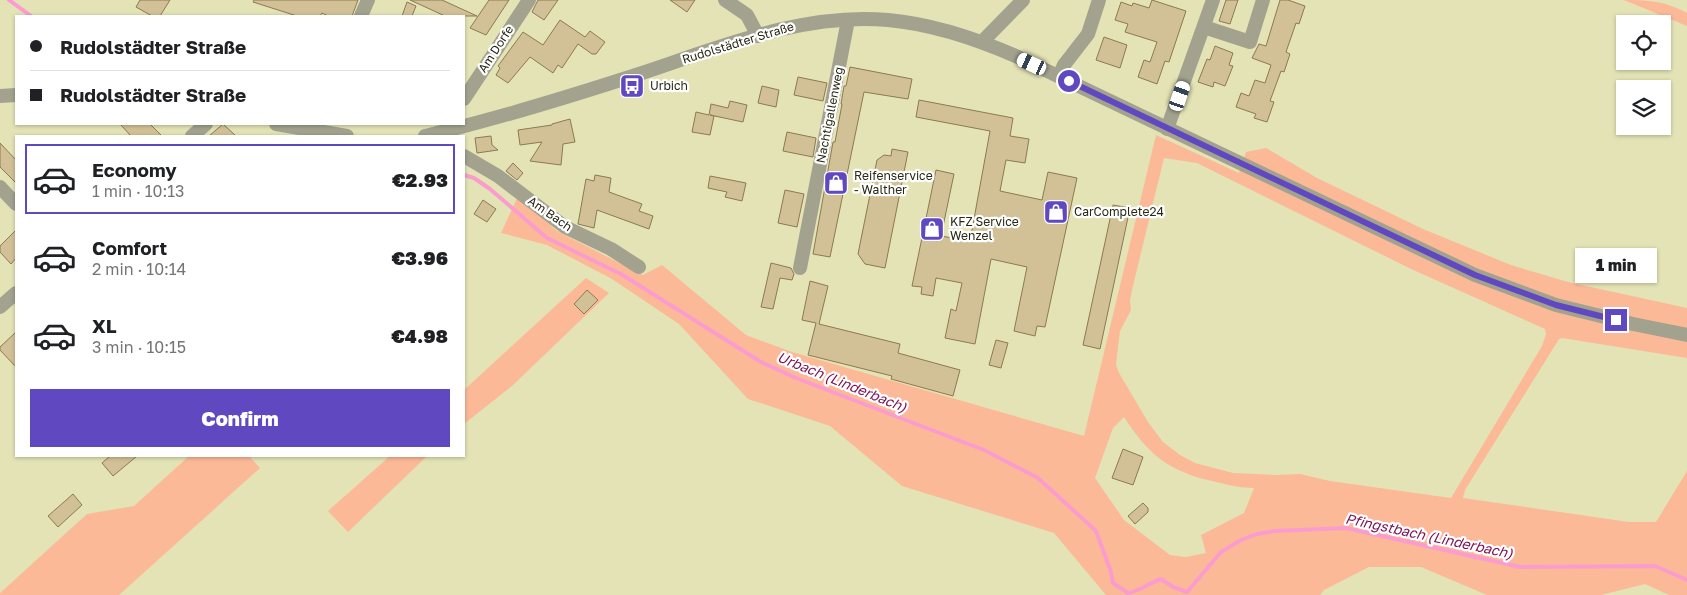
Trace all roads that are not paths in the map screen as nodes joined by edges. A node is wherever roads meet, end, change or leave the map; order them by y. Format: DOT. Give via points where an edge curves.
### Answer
graph roads {
  1 [pos="368,0"];
  2 [pos="529,0"];
  3 [pos="725,0"];
  4 [pos="1023,0"];
  5 [pos="1099,0"];
  6 [pos="1213,0"];
  7 [pos="1264,0"];
  8 [pos="361,15"];
  9 [pos="848,20"];
  10 [pos="1204,27"];
  11 [pos="758,36"];
  12 [pos="982,42"];
  13 [pos="1059,76"];
  14 [pos="15,95"];
  15 [pos="0,96"];
  16 [pos="465,97"];
  17 [pos="465,124"];
  18 [pos="205,125"];
  19 [pos="287,125"];
  20 [pos="450,127"];
  21 [pos="321,128"];
  22 [pos="1168,129"];
  23 [pos="193,135"];
  24 [pos="344,135"];
  25 [pos="428,135"];
  26 [pos="465,157"];
  27 [pos="0,187"];
  28 [pos="15,203"];
  29 [pos="639,267"];
  30 [pos="800,268"];
  31 [pos="15,294"];
  32 [pos="0,307"];
  33 [pos="1687,335"];
  1 -- 8 [label="street"];
  2 -- 16 [label="street, Am Dorfe"];
  3 -- 11 [label="street" via="747,15"];
  4 -- 12 [label="street"];
  5 -- 13 [label="street" via="1088,34"];
  6 -- 10 [label="street"];
  7 -- 10 [label="street" via="1250,42"];
  9 -- 11 [label="street, Rudolstädter Straße" via="799,25"];
  9 -- 12 [label="street, Rudolstädter Straße" via="887,20 926,26"];
  9 -- 30 [label="street, Nachtigallenweg"];
  10 -- 22 [label="street"];
  11 -- 17 [label="street, Rudolstädter Straße" via="519,112"];
  12 -- 13 [label="street, Rudolstädter Straße"];
  13 -- 22 [label="street, Rudolstädter Straße"];
  14 -- 15 [label="street"];
  18 -- 23 [label="street"];
  19 -- 21 [label="street"];
  20 -- 25 [label="street, Rudolstädter Straße"];
  21 -- 24 [label="street"];
  22 -- 33 [label="street, Rudolstädter Straße" via="1475,275 1565,307"];
  26 -- 29 [label="street, Am Bach" via="498,176 564,226"];
  27 -- 28 [label="street"];
  31 -- 32 [label="street"];
}
